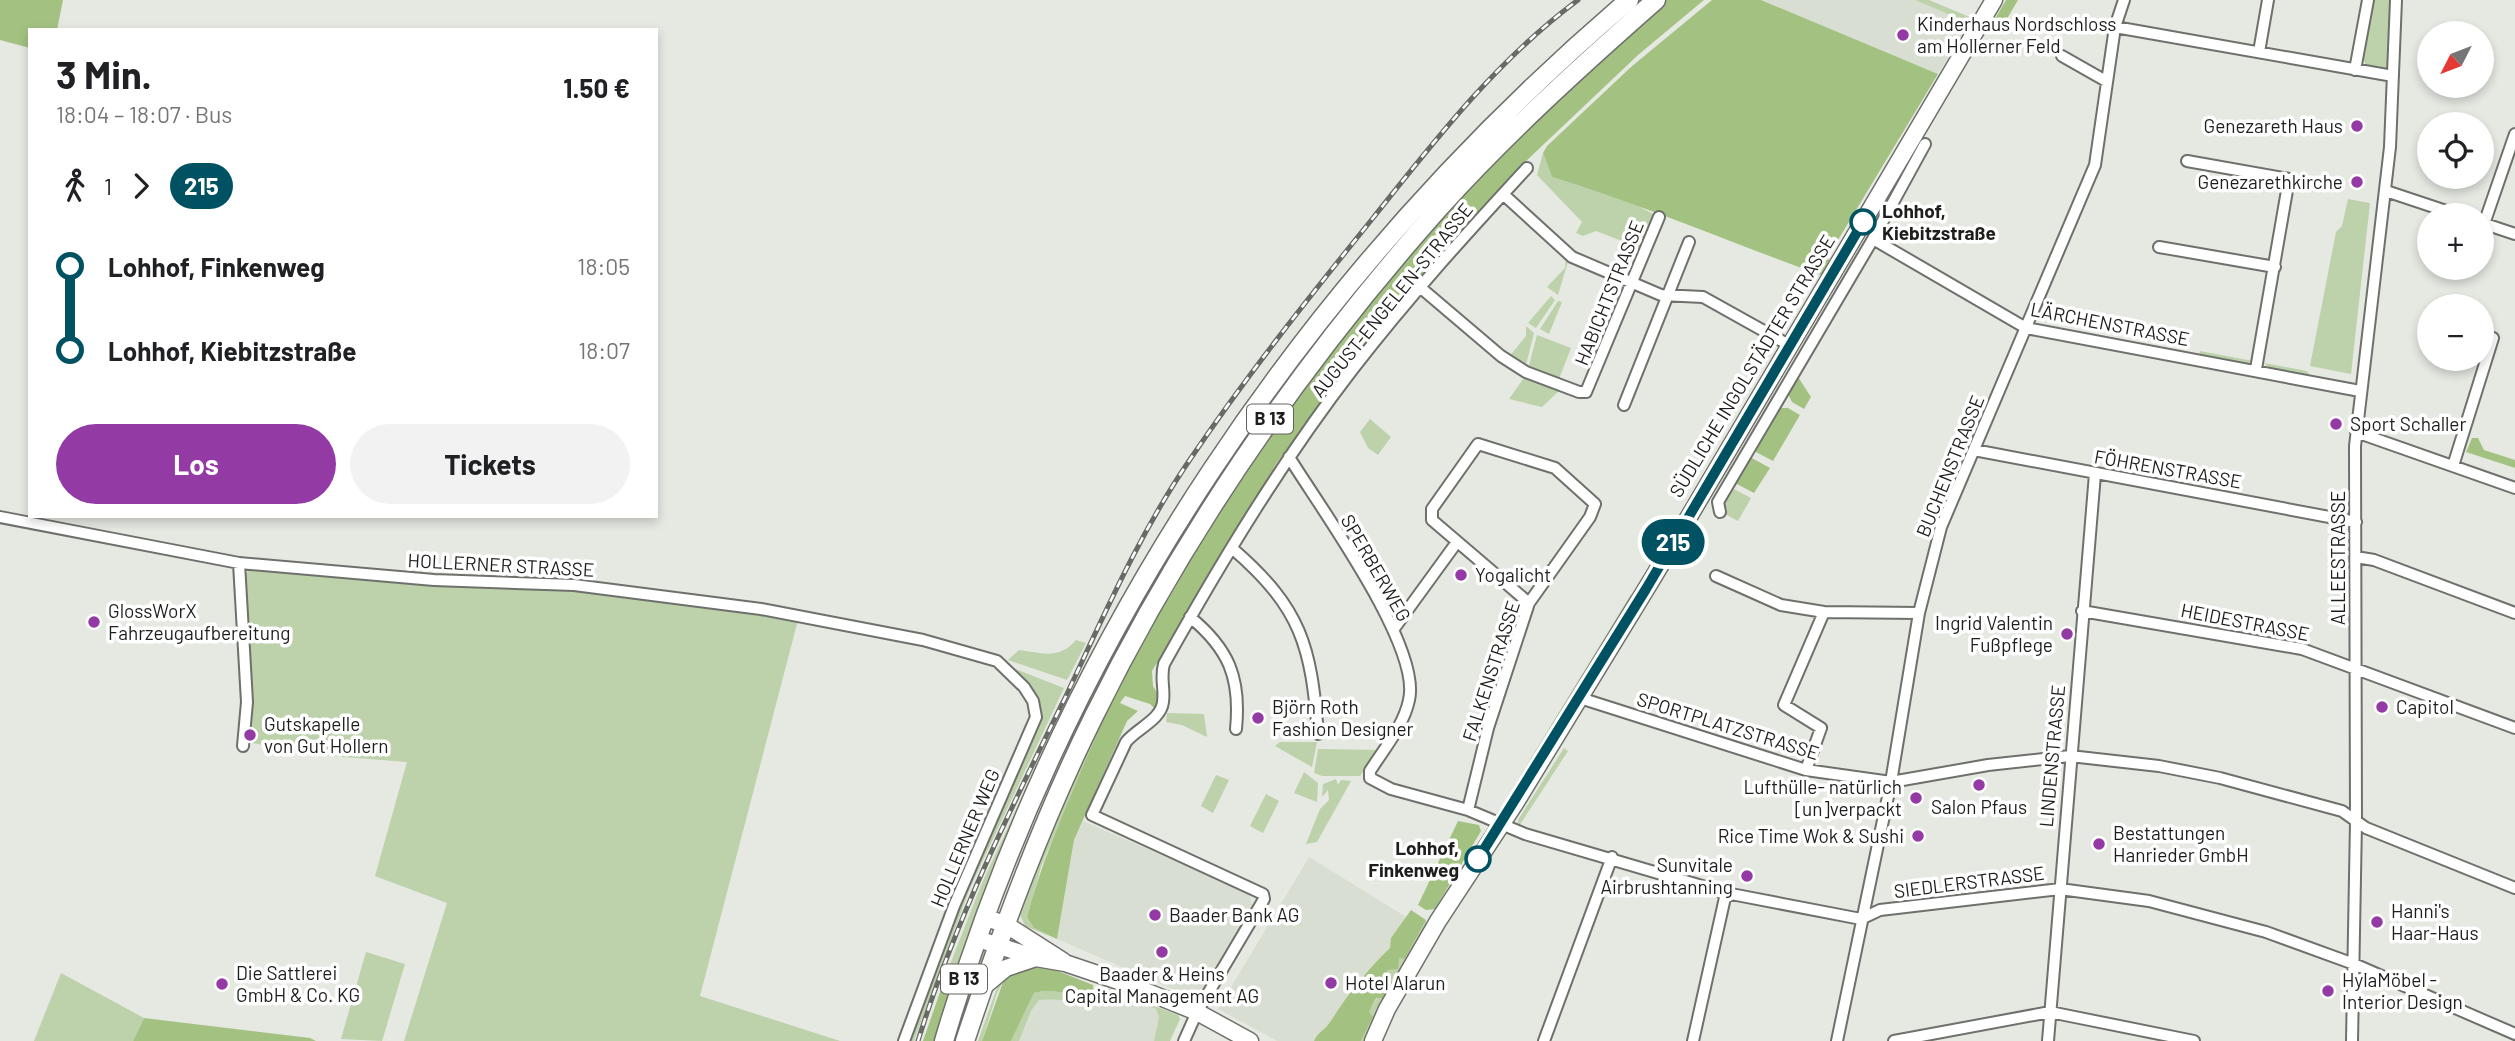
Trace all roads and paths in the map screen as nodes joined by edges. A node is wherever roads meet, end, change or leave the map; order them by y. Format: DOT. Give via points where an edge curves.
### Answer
graph roads {
  1 [pos="1629,0"];
  2 [pos="1656,0"];
  3 [pos="1994,0"];
  4 [pos="2124,0"];
  5 [pos="2268,0"];
  6 [pos="2368,0"];
  7 [pos="2396,0"];
  8 [pos="2115,27"];
  9 [pos="2259,52"];
  10 [pos="2062,57"];
  11 [pos="2355,70"];
  12 [pos="2392,76"];
  13 [pos="2106,82"];
  14 [pos="2515,134"];
  15 [pos="1925,144"];
  16 [pos="2187,161"];
  17 [pos="1527,168"];
  18 [pos="2386,191"];
  19 [pos="1503,194"];
  20 [pos="2422,203"];
  21 [pos="2490,203"];
  22 [pos="1659,218"];
  23 [pos="2494,227"];
  24 [pos="2515,234"];
  25 [pos="1873,239"];
  26 [pos="1689,242"];
  27 [pos="2159,247"];
  28 [pos="2275,267"];
  29 [pos="1632,282"];
  30 [pos="1421,288"];
  31 [pos="1667,295"];
  32 [pos="2026,328"];
  33 [pos="1788,345"];
  34 [pos="2256,369"];
  35 [pos="2480,371"];
  36 [pos="2360,391"];
  37 [pos="1624,405"];
  38 [pos="2356,432"];
  39 [pos="1974,450"];
  40 [pos="1289,457"];
  41 [pos="2454,466"];
  42 [pos="2095,474"];
  43 [pos="2515,488"];
  44 [pos="1720,512"];
  45 [pos="0,517"];
  46 [pos="2356,522"];
  47 [pos="1457,542"];
  48 [pos="1233,549"];
  49 [pos="2357,557"];
  50 [pos="239,563"];
  51 [pos="1716,576"];
  52 [pos="1529,603"];
  53 [pos="2082,611"];
  54 [pos="1824,612"];
  55 [pos="1919,613"];
  56 [pos="2515,613"];
  57 [pos="1190,617"];
  58 [pos="1393,630"];
  59 [pos="997,660"];
  60 [pos="2357,669"];
  61 [pos="1580,698"];
  62 [pos="2515,728"];
  63 [pos="1236,729"];
  64 [pos="1318,734"];
  65 [pos="243,746"];
  66 [pos="2070,756"];
  67 [pos="1806,770"];
  68 [pos="1370,778"];
  69 [pos="1891,782"];
  70 [pos="1468,810"];
  71 [pos="1501,822"];
  72 [pos="2356,822"];
  73 [pos="1612,857"];
  74 [pos="2515,888"];
  75 [pos="2060,889"];
  76 [pos="1726,892"];
  77 [pos="986,918"];
  78 [pos="1861,919"];
  79 [pos="1005,924"];
  80 [pos="978,939"];
  81 [pos="997,944"];
  82 [pos="1036,958"];
  83 [pos="1065,962"];
  84 [pos="2354,964"];
  85 [pos="983,988"];
  86 [pos="1197,1012"];
  87 [pos="2050,1012"];
  88 [pos="2515,1034"];
  89 [pos="904,1041"];
  90 [pos="944,1041"];
  91 [pos="965,1041"];
  92 [pos="1184,1041"];
  93 [pos="1250,1041"];
  94 [pos="1373,1041"];
  95 [pos="1544,1041"];
  96 [pos="1693,1041"];
  97 [pos="1837,1041"];
  98 [pos="1894,1041"];
  99 [pos="2048,1041"];
  100 [pos="2194,1041"];
  101 [pos="2352,1041"];
  1 -- 77 [label="main road, B 13" via="1549,69 1425,195 1309,333 1239,428 1112,636 1034,797"];
  2 -- 79 [label="main road, B 13" via="1514,130 1442,206 1280,405 1188,544 1128,650 1046,820"];
  3 -- 33 [label="street, SÜDLICHE INGOLSTÄDTER STRASSE"];
  4 -- 8 [label="street, BUCHENSTRASSE"];
  5 -- 9 [label="street"];
  6 -- 11 [label="street"];
  7 -- 12 [label="street, ALLEESTRASSE"];
  8 -- 9 [label="street"];
  8 -- 13 [label="street, BUCHENSTRASSE"];
  9 -- 11 [label="street"];
  10 -- 13 [label="street"];
  11 -- 12 [label="street"];
  12 -- 18 [label="street, ALLEESTRASSE"];
  13 -- 32 [label="street, BUCHENSTRASSE" via="2095,165"];
  14 -- 21 [label="street"];
  15 -- 25 [label="street"];
  16 -- 28 [label="street" via="2288,179"];
  17 -- 19 [label="street, AUGUST-ENGELEN-STRASSE"];
  18 -- 20 [label="street"];
  18 -- 36 [label="street, ALLEESTRASSE"];
  19 -- 29 [label="street" via="1572,257"];
  19 -- 30 [label="street, AUGUST-ENGELEN-STRASSE"];
  22 -- 29 [label="street, HABICHTSTRASSE"];
  23 -- 24 [label="street"];
  25 -- 32 [label="street, LÄRCHENSTRASSE"];
  25 -- 44 [label="street" via="1718,502"];
  26 -- 31 [label="street"];
  27 -- 28 [label="street"];
  28 -- 34 [label="street"];
  29 -- 30 [label="street, HABICHTSTRASSE" via="1589,389 1581,393 1526,372 1501,356"];
  29 -- 31 [label="street"];
  30 -- 40 [label="street, AUGUST-ENGELEN-STRASSE" via="1353,369"];
  31 -- 33 [label="street" via="1703,298"];
  31 -- 37 [label="street"];
  32 -- 34 [label="street, LÄRCHENSTRASSE"];
  32 -- 39 [label="street, BUCHENSTRASSE"];
  33 -- 61 [label="street, SÜDLICHE INGOLSTÄDTER STRASSE"];
  34 -- 36 [label="street, LÄRCHENSTRASSE"];
  35 -- 41 [label="street"];
  36 -- 38 [label="street, ALLEESTRASSE"];
  38 -- 41 [label="street"];
  38 -- 46 [label="street, ALLEESTRASSE"];
  39 -- 42 [label="street, FÖHRENSTRASSE"];
  39 -- 55 [label="street, BUCHENSTRASSE" via="1941,527"];
  40 -- 48 [label="street, AUGUST-ENGELEN-STRASSE"];
  40 -- 58 [label="street, SPERBERWEG"];
  41 -- 43 [label="street"];
  42 -- 46 [label="street, FÖHRENSTRASSE"];
  42 -- 53 [label="street, LINDENSTRASSE"];
  45 -- 50 [label="street, HOLLERNER STRASSE"];
  46 -- 49 [label="street, ALLEESTRASSE"];
  47 -- 52 [label="street"];
  47 -- 52 [label="street, FALKENSTRASSE" via="1431,514 1478,444 1555,468 1595,504"];
  47 -- 58 [label="street"];
  48 -- 57 [label="street, AUGUST-ENGELEN-STRASSE"];
  48 -- 64 [label="street" via="1268,581 1295,620 1310,658"];
  49 -- 56 [label="street"];
  49 -- 60 [label="street, ALLEESTRASSE"];
  50 -- 59 [label="street, HOLLERNER STRASSE" via="434,580 573,585 652,595 761,609"];
  50 -- 65 [label="street" via="247,702"];
  51 -- 54 [label="street" via="1781,605"];
  52 -- 70 [label="street, FALKENSTRASSE" via="1488,728"];
  53 -- 60 [label="street, HEIDESTRASSE" via="2302,649"];
  53 -- 66 [label="street, LINDENSTRASSE"];
  54 -- 55 [label="street"];
  54 -- 67 [label="street" via="1784,705 1821,728"];
  55 -- 69 [label="street, BUCHENSTRASSE"];
  57 -- 63 [label="street" via="1214,638 1232,672 1238,689"];
  57 -- 86 [label="street, AUGUST-ENGELEN-STRASSE" via="1164,664 1160,677 1163,704 1156,717 1126,742 1092,815 1263,894 1264,900"];
  58 -- 68 [label="street, SPERBERWEG" via="1408,671 1410,699"];
  59 -- 89 [label="street, HOLLERNER WEG" via="1024,687 1036,717 954,906"];
  60 -- 62 [label="street, HEIDESTRASSE"];
  60 -- 72 [label="street, ALLEESTRASSE"];
  61 -- 67 [label="street, SPORTPLATZSTRASSE"];
  61 -- 71 [label="street, SÜDLICHE INGOLSTÄDTER STRASSE"];
  66 -- 69 [label="street, SPORTPLATZSTRASSE"];
  66 -- 72 [label="street, SPORTPLATZSTRASSE" via="2159,765 2246,783 2342,811"];
  66 -- 75 [label="street, LINDENSTRASSE"];
  67 -- 69 [label="street, SPORTPLATZSTRASSE"];
  68 -- 70 [label="street, SIEDLERSTRASSE" via="1391,789"];
  69 -- 78 [label="street, BUCHENSTRASSE"];
  70 -- 71 [label="street, SIEDLERSTRASSE"];
  71 -- 73 [label="street, SIEDLERSTRASSE" via="1525,834"];
  71 -- 94 [label="street, SÜDLICHE INGOLSTÄDTER STRASSE" via="1438,920"];
  72 -- 74 [label="street, SPORTPLATZSTRASSE"];
  72 -- 84 [label="street, ALLEESTRASSE"];
  73 -- 76 [label="street, SIEDLERSTRASSE"];
  73 -- 95 [label="street"];
  75 -- 78 [label="street, SIEDLERSTRASSE" via="1880,910"];
  75 -- 84 [label="street, SIEDLERSTRASSE" via="2153,902 2266,932"];
  75 -- 87 [label="street, LINDENSTRASSE"];
  76 -- 78 [label="street, SIEDLERSTRASSE"];
  76 -- 96 [label="street"];
  77 -- 79 [label="street"];
  77 -- 80 [label="main road, B 13"];
  78 -- 97 [label="street, BUCHENSTRASSE"];
  79 -- 81 [label="main road, B 13"];
  79 -- 83 [label="street"];
  80 -- 81 [label="street"];
  80 -- 90 [label="main road, B 13"];
  81 -- 82 [label="street"];
  81 -- 85 [label="main road, B 13"];
  82 -- 83 [label="street"];
  82 -- 85 [label="street, B 13" via="1006,968"];
  83 -- 86 [label="street"];
  84 -- 88 [label="street, SIEDLERSTRASSE"];
  84 -- 101 [label="street, ALLEESTRASSE"];
  85 -- 91 [label="main road, B 13"];
  86 -- 92 [label="street"];
  86 -- 93 [label="street"];
  87 -- 98 [label="street"];
  87 -- 99 [label="street, LINDENSTRASSE"];
  87 -- 100 [label="street"];
}
